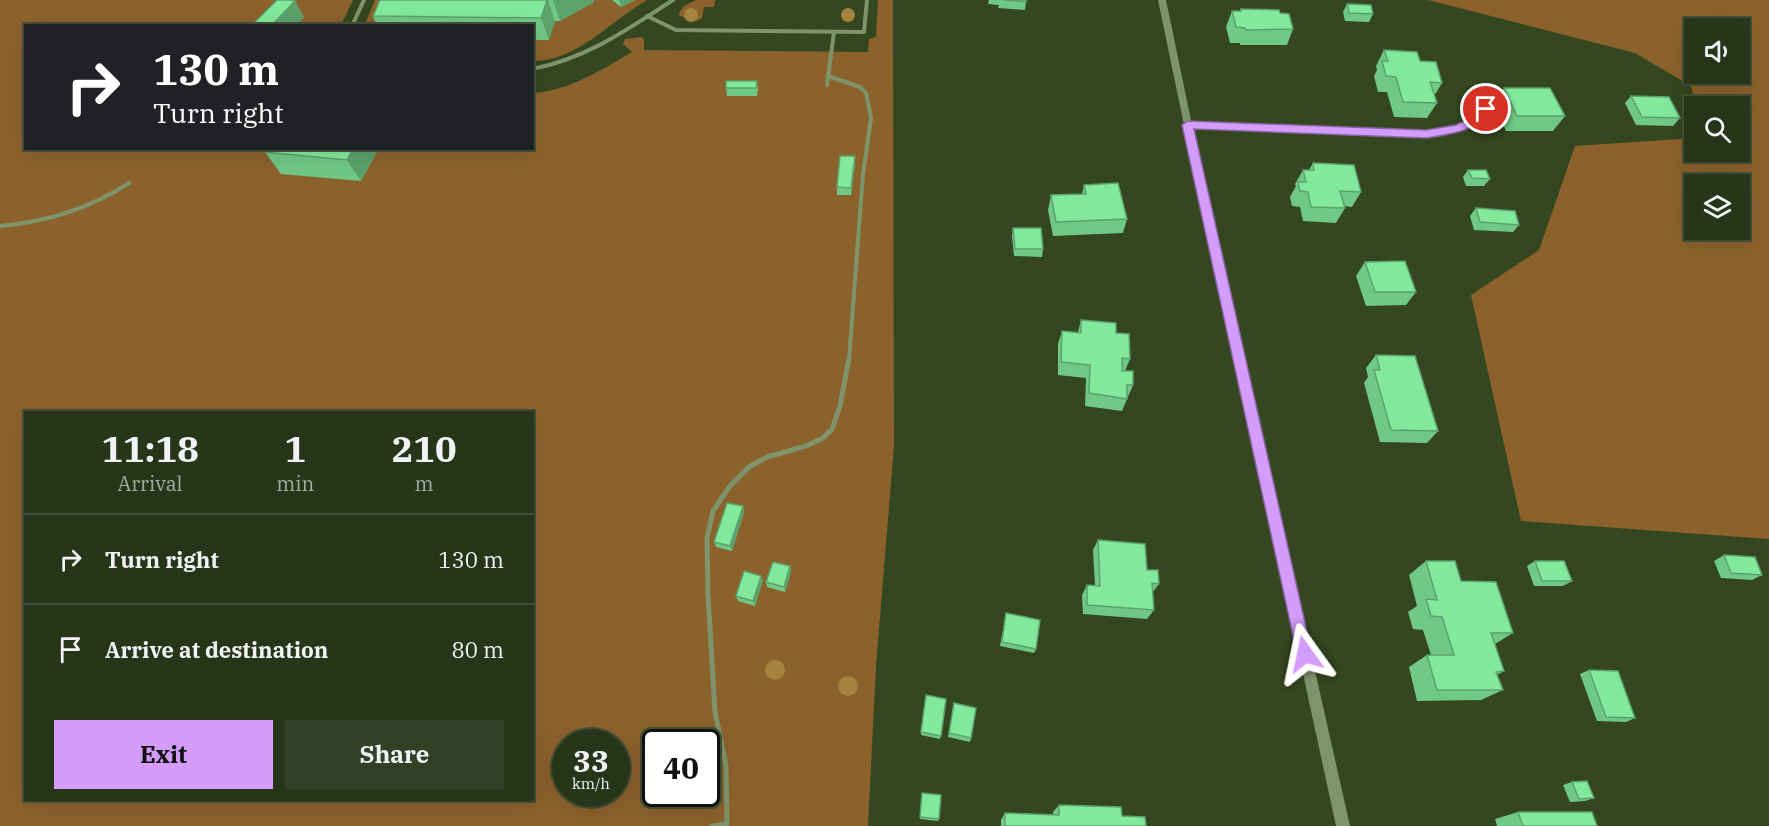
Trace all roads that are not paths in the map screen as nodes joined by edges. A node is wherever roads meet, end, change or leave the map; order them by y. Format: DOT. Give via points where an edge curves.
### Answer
graph roads {
  1 [pos="364,0"];
  2 [pos="673,0"];
  3 [pos="867,0"];
  4 [pos="1162,0"];
  5 [pos="647,16"];
  6 [pos="353,24"];
  7 [pos="834,32"];
  8 [pos="534,69"];
  9 [pos="828,76"];
  10 [pos="828,85"];
  11 [pos="1486,109"];
  12 [pos="1188,125"];
  13 [pos="129,183"];
  14 [pos="0,226"];
  15 [pos="712,826"];
  16 [pos="1343,826"];
  1 -- 6 [label="lane"];
  2 -- 5 [label="lane"];
  3 -- 7 [label="lane" via="864,32"];
  4 -- 12 [label="street"];
  5 -- 7 [label="lane" via="676,30"];
  5 -- 8 [label="lane" via="584,56"];
  7 -- 9 [label="lane"];
  9 -- 10 [label="lane"];
  9 -- 15 [label="lane" via="860,87 866,93 871,118 849,359 832,429 806,446 767,457 749,467 713,512 707,538 708,595 715,712 726,765 727,824"];
  11 -- 12 [label="lane" via="1459,129 1426,134"];
  12 -- 16 [label="street"];
  13 -- 14 [label="lane" via="114,194 56,218"];
}
